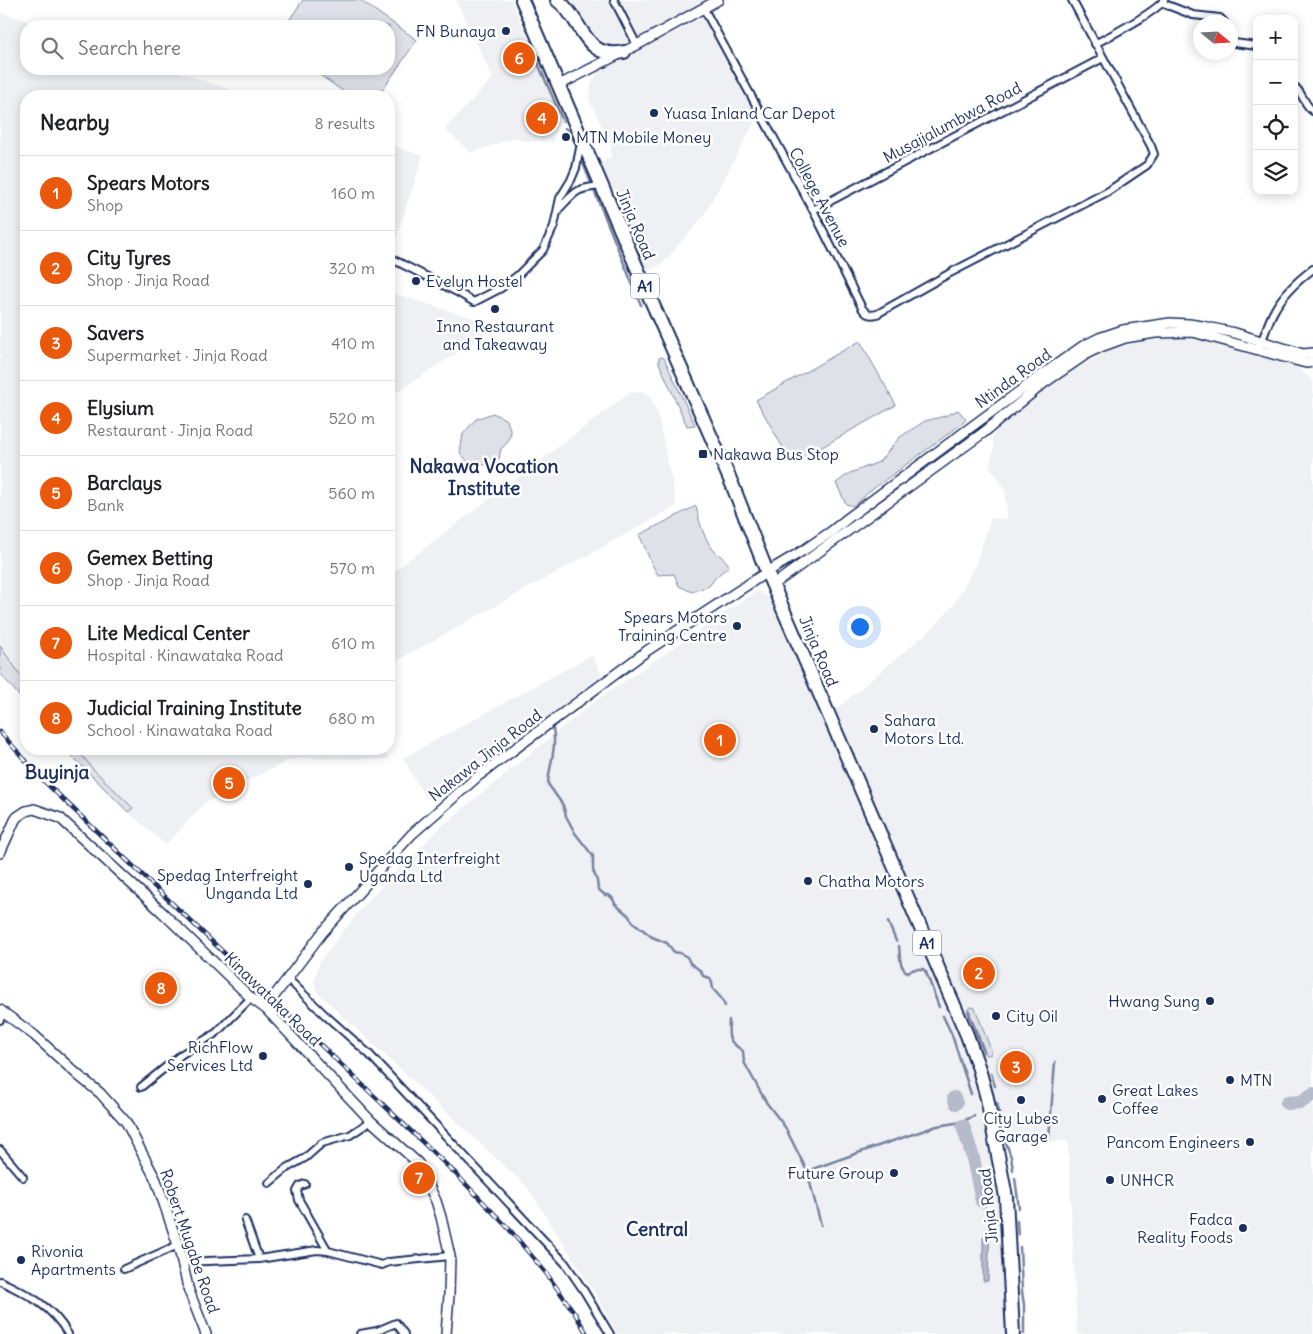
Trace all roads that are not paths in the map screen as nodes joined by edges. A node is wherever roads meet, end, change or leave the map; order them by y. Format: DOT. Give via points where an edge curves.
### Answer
graph roads {
  1 [pos="522,0"];
  2 [pos="557,0"];
  3 [pos="614,0"];
  4 [pos="718,0"];
  5 [pos="1072,0"];
  6 [pos="1163,2"];
  7 [pos="704,8"];
  8 [pos="1193,15"];
  9 [pos="1096,44"];
  10 [pos="1238,44"];
  11 [pos="637,45"];
  12 [pos="1253,45"];
  13 [pos="624,52"];
  14 [pos="1103,58"];
  15 [pos="559,85"];
  16 [pos="1298,89"];
  17 [pos="1313,111"];
  18 [pos="582,138"];
  19 [pos="602,186"];
  20 [pos="558,210"];
  21 [pos="813,210"];
  22 [pos="395,261"];
  23 [pos="1313,269"];
  24 [pos="1261,346"];
  25 [pos="1313,353"];
  26 [pos="1313,362"];
  27 [pos="767,572"];
  28 [pos="773,585"];
  29 [pos="0,853"];
  30 [pos="288,978"];
  31 [pos="250,998"];
  32 [pos="266,1009"];
  33 [pos="1,1014"];
  34 [pos="141,1087"];
  35 [pos="372,1121"];
  36 [pos="0,1150"];
  37 [pos="23,1177"];
  38 [pos="269,1183"];
  39 [pos="305,1184"];
  40 [pos="245,1220"];
  41 [pos="178,1245"];
  42 [pos="328,1251"];
  43 [pos="450,1256"];
  44 [pos="259,1259"];
  45 [pos="182,1262"];
  46 [pos="124,1270"];
  47 [pos="0,1281"];
  48 [pos="68,1334"];
  49 [pos="206,1334"];
  50 [pos="360,1334"];
  51 [pos="404,1334"];
  52 [pos="446,1334"];
  53 [pos="610,1334"];
  54 [pos="1013,1334"];
  1 -- 15 [label="highway, Jinja Road / A1"];
  2 -- 13 [label="highway" via="571,13 596,48 611,54"];
  3 -- 11 [label="street"];
  4 -- 7 [label="street"];
  5 -- 9 [label="street"];
  6 -- 8 [label="street"];
  6 -- 9 [label="street"];
  7 -- 11 [label="street"];
  7 -- 21 [label="street, College Avenue"];
  9 -- 14 [label="street"];
  10 -- 12 [label="street"];
  11 -- 13 [label="street"];
  13 -- 15 [label="street"];
  14 -- 21 [label="street, Musajjalumbwa Road"];
  14 -- 21 [label="street, College Avenue" via="1154,151 1151,161 1107,192 950,272 876,314 865,313"];
  15 -- 18 [label="highway, Jinja Road / A1"];
  16 -- 17 [label="street"];
  18 -- 19 [label="highway, Jinja Road / A1"];
  18 -- 20 [label="street" via="576,168 560,198"];
  19 -- 20 [label="street" via="584,188 572,194"];
  19 -- 27 [label="highway, Jinja Road / A1"];
  20 -- 22 [label="street" via="546,244 538,256 501,288 474,302"];
  23 -- 24 [label="street" via="1285,294 1273,313"];
  24 -- 25 [label="street, Ntinda Road"];
  24 -- 26 [label="street, Ntinda Road" via="1306,363"];
  24 -- 27 [label="street, Ntinda Road" via="1235,333 1170,323 1123,330 1099,338 1036,379 832,531"];
  24 -- 28 [label="street, Ntinda Road" via="1193,332 1155,333 1102,346 1044,383 983,433"];
  27 -- 28 [label="highway, Jinja Road / A1"];
  27 -- 30 [label="street, Nakawa Jinja Road" via="648,650 477,777 412,834 322,933"];
  28 -- 54 [label="highway, Jinja Road / A1" via="979,1068 1006,1197"];
  29 -- 31 [label="street, Kinawataka Road" via="15,820 26,811 34,808 60,818"];
  30 -- 32 [label="street, Nakawa Jinja Road"];
  30 -- 53 [label="street" via="369,1054 565,1263"];
  31 -- 32 [label="street, Kinawataka Road"];
  31 -- 34 [label="street" via="216,1033 182,1054"];
  32 -- 35 [label="street, Kinawataka Road"];
  33 -- 41 [label="street, Robert Mugabe Road" via="34,1035 100,1093 126,1122 156,1180"];
  35 -- 38 [label="street" via="350,1135 322,1143"];
  35 -- 43 [label="street, Kinawataka Road" via="418,1163 436,1201"];
  36 -- 37 [label="street"];
  39 -- 42 [label="street" via="297,1191 299,1200"];
  40 -- 44 [label="street"];
  41 -- 45 [label="street, Robert Mugabe Road"];
  41 -- 46 [label="street"];
  42 -- 43 [label="street" via="382,1265"];
  42 -- 44 [label="street"];
  43 -- 52 [label="street, Kinawataka Road"];
  44 -- 45 [label="street"];
  45 -- 49 [label="street, Robert Mugabe Road"];
  47 -- 48 [label="street" via="35,1300 60,1322"];
  50 -- 51 [label="street" via="396,1323"];
}
